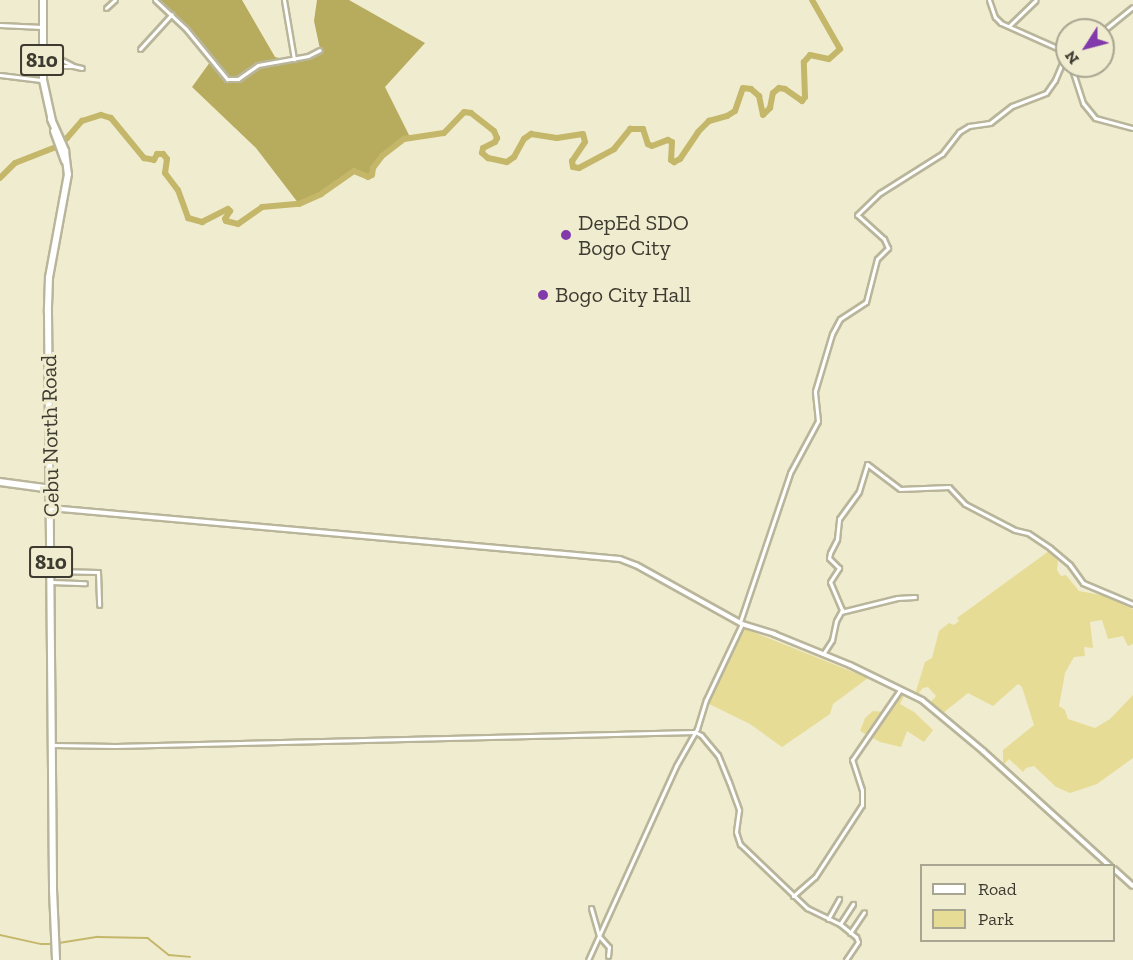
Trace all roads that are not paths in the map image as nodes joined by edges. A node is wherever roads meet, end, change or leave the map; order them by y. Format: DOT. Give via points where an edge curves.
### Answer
graph roads {
  1 [pos="43,0"];
  2 [pos="115,0"];
  3 [pos="155,0"];
  4 [pos="284,0"];
  5 [pos="989,0"];
  6 [pos="1036,0"];
  7 [pos="1133,7"];
  8 [pos="106,8"];
  9 [pos="172,14"];
  10 [pos="1115,21"];
  11 [pos="0,25"];
  12 [pos="1009,26"];
  13 [pos="42,27"];
  14 [pos="1055,47"];
  15 [pos="140,49"];
  16 [pos="320,50"];
  17 [pos="42,57"];
  18 [pos="294,59"];
  19 [pos="43,66"];
  20 [pos="73,66"];
  21 [pos="82,68"];
  22 [pos="0,75"];
  23 [pos="1056,78"];
  24 [pos="1075,78"];
  25 [pos="43,80"];
  26 [pos="1133,128"];
  27 [pos="0,482"];
  28 [pos="51,489"];
  29 [pos="50,508"];
  30 [pos="51,571"];
  31 [pos="51,582"];
  32 [pos="85,583"];
  33 [pos="915,597"];
  34 [pos="1133,604"];
  35 [pos="99,605"];
  36 [pos="838,613"];
  37 [pos="741,623"];
  38 [pos="822,656"];
  39 [pos="900,690"];
  40 [pos="695,732"];
  41 [pos="53,745"];
  42 [pos="1108,864"];
  43 [pos="1115,871"];
  44 [pos="1133,886"];
  45 [pos="798,892"];
  46 [pos="793,896"];
  47 [pos="839,899"];
  48 [pos="800,902"];
  49 [pos="853,904"];
  50 [pos="591,908"];
  51 [pos="864,912"];
  52 [pos="828,919"];
  53 [pos="840,924"];
  54 [pos="850,933"];
  55 [pos="599,936"];
  56 [pos="608,956"];
  57 [pos="56,960"];
  58 [pos="588,960"];
  59 [pos="846,960"];
  1 -- 13 [label="highway, Cebu North Road / 810"];
  2 -- 8 [label="street"];
  3 -- 9 [label="street"];
  4 -- 18 [label="street"];
  5 -- 12 [label="street" via="998,20"];
  6 -- 12 [label="street"];
  7 -- 10 [label="street"];
  9 -- 15 [label="street"];
  9 -- 18 [label="street" via="227,79 238,79 258,65"];
  11 -- 13 [label="street"];
  12 -- 14 [label="street"];
  13 -- 17 [label="highway, Cebu North Road / 810"];
  16 -- 18 [label="street"];
  17 -- 19 [label="highway, Cebu North Road / 810"];
  17 -- 20 [label="street" via="58,58"];
  19 -- 20 [label="street"];
  19 -- 25 [label="highway, Cebu North Road / 810"];
  20 -- 21 [label="street"];
  22 -- 25 [label="street"];
  23 -- 37 [label="street" via="1046,93 1012,105 990,123 959,132 942,154 880,193 857,215 884,239 888,248 876,260 866,302 840,318 832,334 815,391 818,422 790,473"];
  24 -- 26 [label="street" via="1083,103 1095,118"];
  25 -- 28 [label="highway, Cebu North Road / 810" via="67,165 67,190 49,285"];
  27 -- 28 [label="highway"];
  28 -- 29 [label="highway, Cebu North Road / 810"];
  29 -- 30 [label="highway, Cebu North Road / 810"];
  29 -- 37 [label="street" via="606,557 636,565"];
  30 -- 31 [label="highway, Cebu North Road / 810"];
  30 -- 35 [label="street" via="98,572"];
  31 -- 32 [label="street"];
  31 -- 41 [label="highway, Cebu North Road / 810"];
  33 -- 36 [label="street"];
  34 -- 36 [label="street" via="1083,583 1050,548 1028,533 1014,530 965,504 949,487 900,489 867,464 859,490 838,519 837,539 830,558 839,568 830,582 842,610"];
  36 -- 38 [label="street" via="832,640"];
  37 -- 38 [label="street"];
  37 -- 40 [label="street"];
  38 -- 39 [label="street"];
  39 -- 42 [label="street" via="922,700 945,718"];
  39 -- 45 [label="street" via="852,760 862,790 862,805 815,877"];
  40 -- 41 [label="street"];
  40 -- 46 [label="street" via="718,755 729,782 739,810 736,832 740,844"];
  40 -- 55 [label="street"];
  41 -- 57 [label="highway, Cebu North Road / 810"];
  43 -- 44 [label="street"];
  45 -- 46 [label="street"];
  45 -- 48 [label="street"];
  46 -- 48 [label="street"];
  47 -- 52 [label="street"];
  48 -- 52 [label="street"];
  49 -- 53 [label="street"];
  50 -- 55 [label="street"];
  51 -- 54 [label="street"];
  52 -- 53 [label="street"];
  53 -- 54 [label="street"];
  54 -- 59 [label="street" via="858,942"];
  55 -- 56 [label="street" via="609,947"];
  55 -- 58 [label="street"];
}
